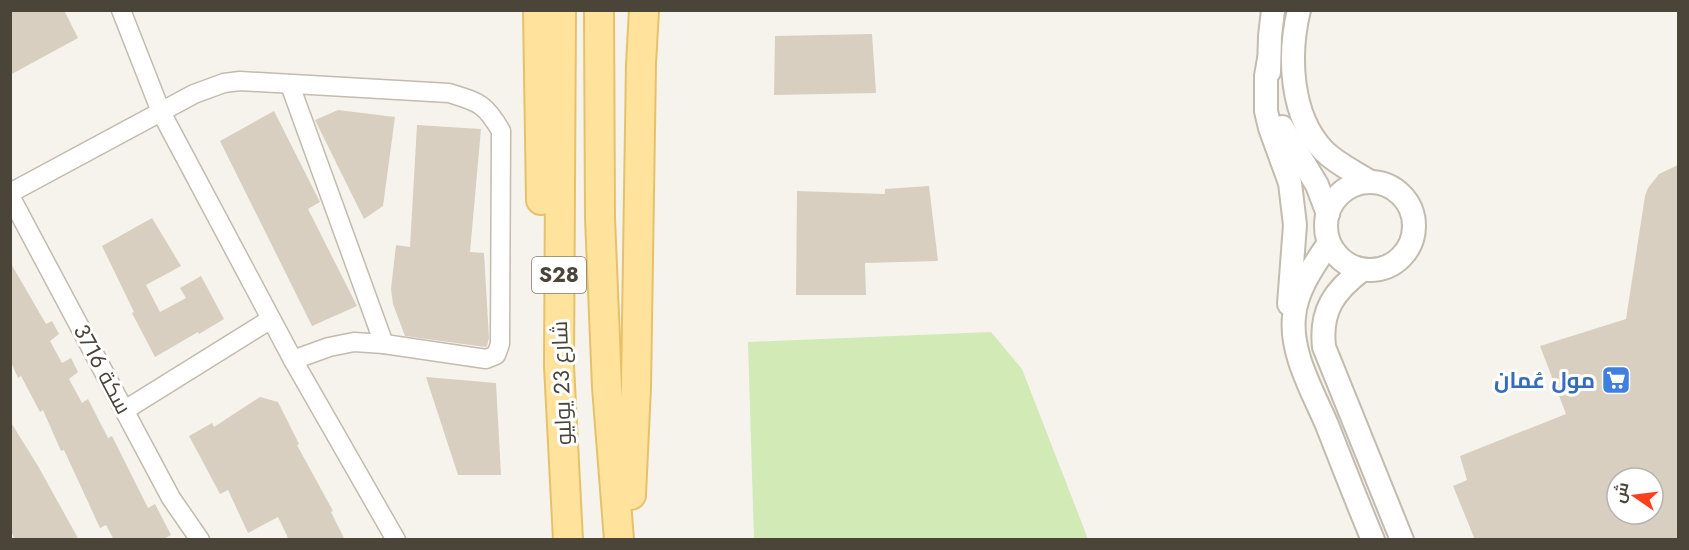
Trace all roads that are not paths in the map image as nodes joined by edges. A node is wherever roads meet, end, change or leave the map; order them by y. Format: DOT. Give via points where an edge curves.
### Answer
graph roads {
  1 [pos="121,10"];
  2 [pos="538,10"];
  3 [pos="561,10"];
  4 [pos="599,10"];
  5 [pos="618,10"];
  6 [pos="644,10"];
  7 [pos="1273,10"];
  8 [pos="1299,10"];
  9 [pos="1269,58"];
  10 [pos="290,85"];
  11 [pos="161,112"];
  12 [pos="1370,182"];
  13 [pos="10,194"];
  14 [pos="1328,214"];
  15 [pos="1329,243"];
  16 [pos="1362,270"];
  17 [pos="271,319"];
  18 [pos="1293,319"];
  19 [pos="384,344"];
  20 [pos="293,360"];
  21 [pos="559,366"];
  22 [pos="125,410"];
  23 [pos="200,540"];
  24 [pos="396,540"];
  25 [pos="568,540"];
  26 [pos="621,540"];
  27 [pos="628,540"];
  28 [pos="1373,540"];
  29 [pos="1402,540"];
  1 -- 11 [label="street"];
  2 -- 21 [label="main road" via="541,243"];
  3 -- 21 [label="main road, شارع 23 يوليو / S28"];
  4 -- 26 [label="main road" via="600,218 607,387"];
  5 -- 26 [label="main road, S28"];
  6 -- 27 [label="main road" via="636,387"];
  7 -- 9 [label="street"];
  8 -- 12 [label="street" via="1294,72 1306,124 1332,159"];
  9 -- 14 [label="street" via="1271,91 1280,122 1317,185"];
  9 -- 18 [label="street" via="1266,111 1293,204 1289,294"];
  10 -- 11 [label="street" via="224,83 208,87"];
  10 -- 19 [label="street"];
  10 -- 19 [label="street" via="449,93 490,111 501,131 500,344 496,356 486,359"];
  11 -- 13 [label="street"];
  11 -- 17 [label="street"];
  12 -- 14 [label="street" via="1348,187 1339,194"];
  12 -- 16 [label="street" via="1388,186 1404,198 1414,226 1411,242 1400,258 1383,268"];
  13 -- 22 [label="street, سكة 3716"];
  14 -- 15 [label="street"];
  15 -- 16 [label="street" via="1342,261"];
  15 -- 18 [label="street" via="1298,296"];
  16 -- 29 [label="street" via="1330,303 1324,347"];
  17 -- 20 [label="street"];
  17 -- 22 [label="street"];
  18 -- 28 [label="street" via="1300,359"];
  19 -- 20 [label="street" via="354,342"];
  20 -- 24 [label="street"];
  21 -- 25 [label="main road, شارع 23 يوليو / S28"];
  22 -- 23 [label="street, سكة 3716" via="171,498"];
}
